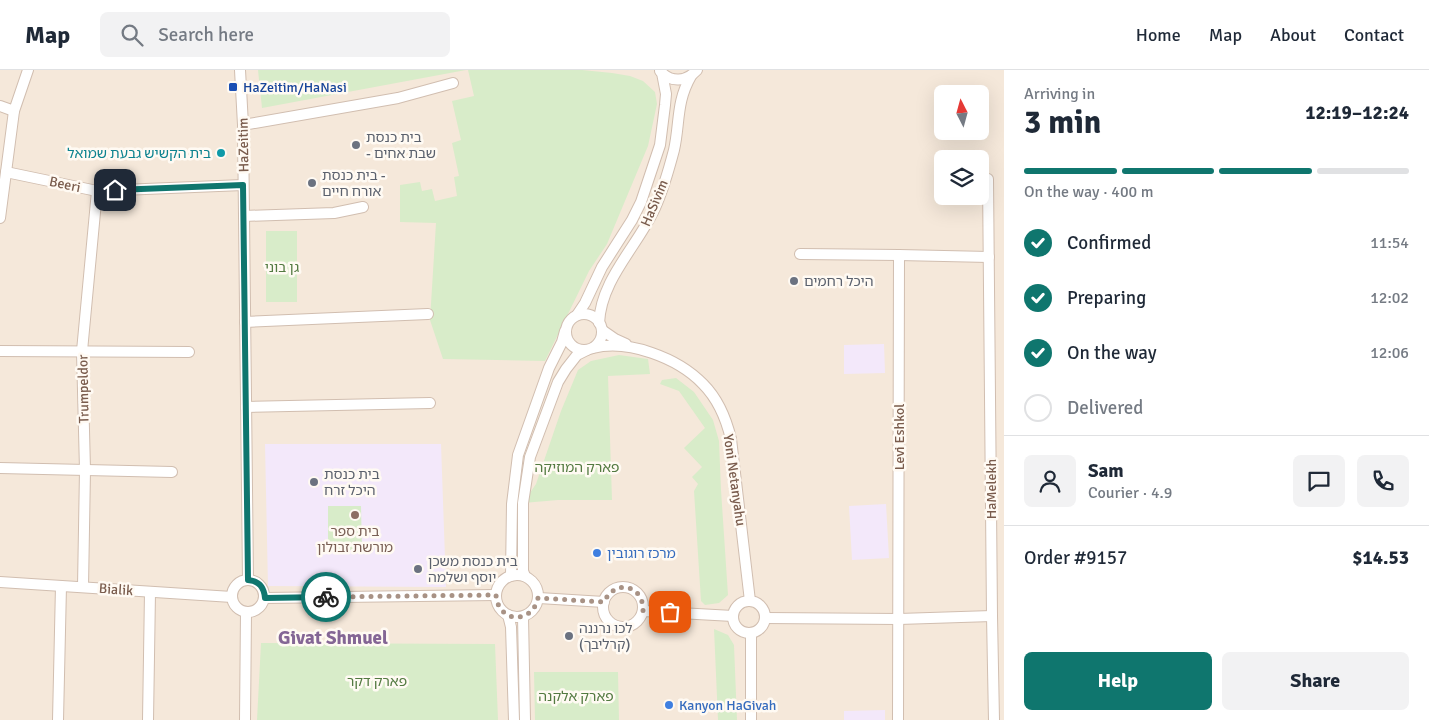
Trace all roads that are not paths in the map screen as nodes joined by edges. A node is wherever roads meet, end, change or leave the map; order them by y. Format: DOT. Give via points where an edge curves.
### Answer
graph roads {
  1 [pos="28,70"];
  2 [pos="240,70"];
  3 [pos="660,71"];
  4 [pos="696,72"];
  5 [pos="453,83"];
  6 [pos="0,106"];
  7 [pos="14,111"];
  8 [pos="242,125"];
  9 [pos="6,172"];
  10 [pos="243,185"];
  11 [pos="97,191"];
  12 [pos="988,205"];
  13 [pos="363,207"];
  14 [pos="244,216"];
  15 [pos="0,218"];
  16 [pos="800,254"];
  17 [pos="899,255"];
  18 [pos="989,257"];
  19 [pos="428,314"];
  20 [pos="577,315"];
  21 [pos="245,322"];
  22 [pos="601,326"];
  23 [pos="566,331"];
  24 [pos="634,348"];
  25 [pos="590,349"];
  26 [pos="0,351"];
  27 [pos="82,351"];
  28 [pos="189,352"];
  29 [pos="430,403"];
  30 [pos="246,407"];
  31 [pos="0,468"];
  32 [pos="84,470"];
  33 [pos="172,472"];
  34 [pos="511,576"];
  35 [pos="525,576"];
  36 [pos="248,580"];
  37 [pos="0,582"];
  38 [pos="61,586"];
  39 [pos="83,587"];
  40 [pos="150,592"];
  41 [pos="496,595"];
  42 [pos="232,597"];
  43 [pos="265,598"];
  44 [pos="538,598"];
  45 [pos="750,601"];
  46 [pos="604,602"];
  47 [pos="643,611"];
  48 [pos="246,612"];
  49 [pos="508,615"];
  50 [pos="523,616"];
  51 [pos="733,616"];
  52 [pos="992,616"];
  53 [pos="765,618"];
  54 [pos="899,619"];
  55 [pos="751,633"];
  56 [pos="58,720"];
  57 [pos="148,720"];
  58 [pos="246,720"];
  59 [pos="514,720"];
  60 [pos="525,720"];
  61 [pos="751,720"];
  62 [pos="898,720"];
  63 [pos="994,720"];
  1 -- 7 [label="street"];
  2 -- 8 [label="street, HaZeitim"];
  3 -- 4 [label="street" via="673,80"];
  3 -- 20 [label="street, HaSivim" via="666,94 665,105 660,145 650,178 635,214"];
  4 -- 22 [label="street, HaSivim" via="682,94 674,149 655,208 608,288 601,305"];
  5 -- 8 [label="street" via="398,98"];
  6 -- 7 [label="street"];
  7 -- 9 [label="street"];
  8 -- 10 [label="street, HaZeitim"];
  9 -- 11 [label="street, Beeri"];
  9 -- 15 [label="street"];
  10 -- 11 [label="street, Beeri"];
  10 -- 14 [label="street, HaZeitim"];
  11 -- 27 [label="street, Trumpeldor"];
  12 -- 18 [label="street, HaMelekh"];
  13 -- 14 [label="street" via="331,214"];
  14 -- 21 [label="street, HaZeitim"];
  16 -- 17 [label="street"];
  17 -- 18 [label="street"];
  17 -- 54 [label="street, Levi Eshkol"];
  18 -- 52 [label="street, HaMelekh"];
  19 -- 21 [label="street"];
  20 -- 22 [label="street" via="587,314"];
  20 -- 23 [label="street" via="568,323"];
  21 -- 30 [label="street, HaZeitim"];
  22 -- 24 [label="street, Yoni Netanyahu" via="615,339"];
  22 -- 25 [label="street" via="600,340"];
  23 -- 25 [label="street" via="571,346"];
  23 -- 34 [label="street" via="518,455 512,504"];
  24 -- 25 [label="street, Yoni Netanyahu" via="608,346"];
  24 -- 45 [label="street, Yoni Netanyahu" via="643,349 694,375 721,408 731,439"];
  25 -- 35 [label="street" via="577,355 558,382 530,457 523,503"];
  26 -- 27 [label="street"];
  27 -- 28 [label="street"];
  27 -- 32 [label="street, Trumpeldor"];
  29 -- 30 [label="street"];
  30 -- 36 [label="street, HaZeitim"];
  31 -- 32 [label="street"];
  32 -- 33 [label="street"];
  32 -- 39 [label="street, Trumpeldor"];
  34 -- 35 [label="street"];
  34 -- 41 [label="street" via="500,583"];
  35 -- 44 [label="street" via="535,585"];
  36 -- 42 [label="street" via="238,583"];
  36 -- 43 [label="street" via="262,587"];
  37 -- 38 [label="street, Bialik"];
  38 -- 39 [label="street, Bialik"];
  38 -- 56 [label="street"];
  39 -- 40 [label="street, Bialik"];
  40 -- 42 [label="street, Bialik"];
  40 -- 57 [label="street"];
  41 -- 43 [label="street"];
  41 -- 49 [label="street" via="499,607"];
  42 -- 48 [label="street" via="236,607"];
  43 -- 48 [label="street" via="256,611"];
  44 -- 46 [label="street"];
  44 -- 50 [label="street" via="534,610"];
  45 -- 51 [label="street" via="740,604"];
  45 -- 53 [label="street" via="762,608"];
  46 -- 47 [label="street" via="611,591 629,588 642,599"];
  46 -- 47 [label="street" via="608,621 620,627 633,625"];
  47 -- 51 [label="street"];
  48 -- 58 [label="street"];
  49 -- 50 [label="street"];
  49 -- 59 [label="street"];
  50 -- 60 [label="street"];
  51 -- 55 [label="street" via="737,627"];
  52 -- 54 [label="street"];
  52 -- 63 [label="street, HaMelekh"];
  53 -- 54 [label="street"];
  53 -- 55 [label="street" via="760,628"];
  54 -- 62 [label="street, Levi Eshkol"];
  55 -- 61 [label="street"];
}
